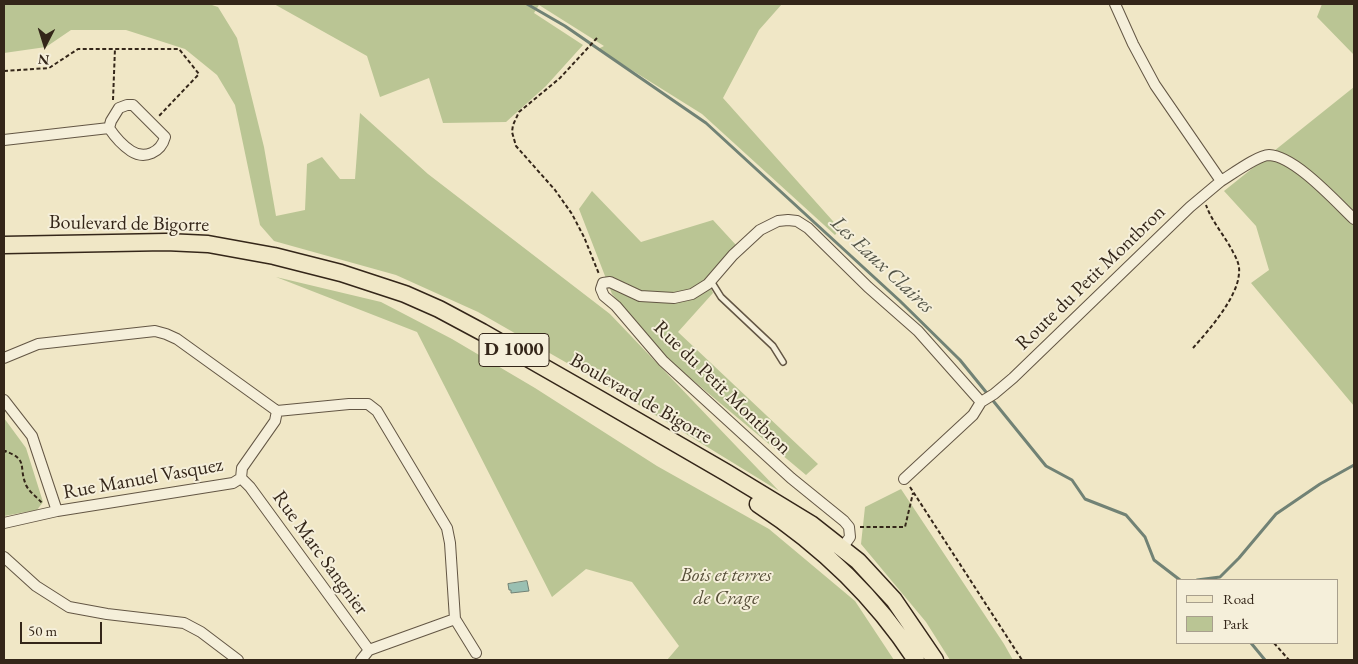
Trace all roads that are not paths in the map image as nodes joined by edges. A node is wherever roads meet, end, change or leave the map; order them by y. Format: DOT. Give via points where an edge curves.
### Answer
graph roads {
  1 [pos="1115,4"];
  2 [pos="109,128"];
  3 [pos="4,140"];
  4 [pos="1222,181"];
  5 [pos="1354,219"];
  6 [pos="4,244"];
  7 [pos="4,253"];
  8 [pos="711,281"];
  9 [pos="4,358"];
  10 [pos="784,362"];
  11 [pos="4,400"];
  12 [pos="983,401"];
  13 [pos="277,411"];
  14 [pos="241,478"];
  15 [pos="904,479"];
  16 [pos="56,508"];
  17 [pos="4,523"];
  18 [pos="842,548"];
  19 [pos="4,557"];
  20 [pos="455,619"];
  21 [pos="369,650"];
  22 [pos="476,653"];
  23 [pos="238,660"];
  24 [pos="361,660"];
  25 [pos="916,660"];
  26 [pos="935,660"];
  1 -- 4 [label="street" via="1155,85"];
  2 -- 2 [label="street" via="136,154 154,153 160,149 165,137 133,105 119,108"];
  2 -- 3 [label="street"];
  4 -- 5 [label="street, Route du Petit Montbron" via="1267,155 1284,159 1313,180"];
  4 -- 12 [label="street, Route du Petit Montbron"];
  6 -- 18 [label="main road, Boulevard de Bigorre / D 1000" via="208,244 293,261 405,294 482,332 601,400 810,524"];
  7 -- 25 [label="main road, Boulevard de Bigorre / D 1000" via="171,250 217,254 334,280 397,299 443,321 589,403 770,512 806,538 859,586"];
  8 -- 10 [label="lane" via="721,297 773,346"];
  8 -- 12 [label="street" via="760,230 778,221 797,221 918,331"];
  8 -- 18 [label="street, Rue du Petit Montbron" via="692,294 668,298 640,296 610,282 603,283 601,289 663,361 791,478 849,526 850,537"];
  9 -- 13 [label="street" via="38,344 155,331 177,338"];
  11 -- 16 [label="street" via="32,436"];
  12 -- 15 [label="street, Route du Petit Montbron" via="973,415"];
  13 -- 14 [label="street, Rue Manuel Vasquez" via="276,420 242,468"];
  13 -- 20 [label="street" via="350,404 368,404 377,411 447,528"];
  14 -- 16 [label="street, Rue Manuel Vasquez" via="233,483"];
  14 -- 21 [label="street, Rue Marc Sangnier"];
  16 -- 17 [label="street, Rue Manuel Vasquez"];
  18 -- 26 [label="main road, Boulevard de Bigorre / D 1000" via="894,600"];
  19 -- 23 [label="street" via="36,586 68,606 184,623"];
  20 -- 21 [label="street"];
  20 -- 22 [label="street"];
  21 -- 24 [label="street"];
}
